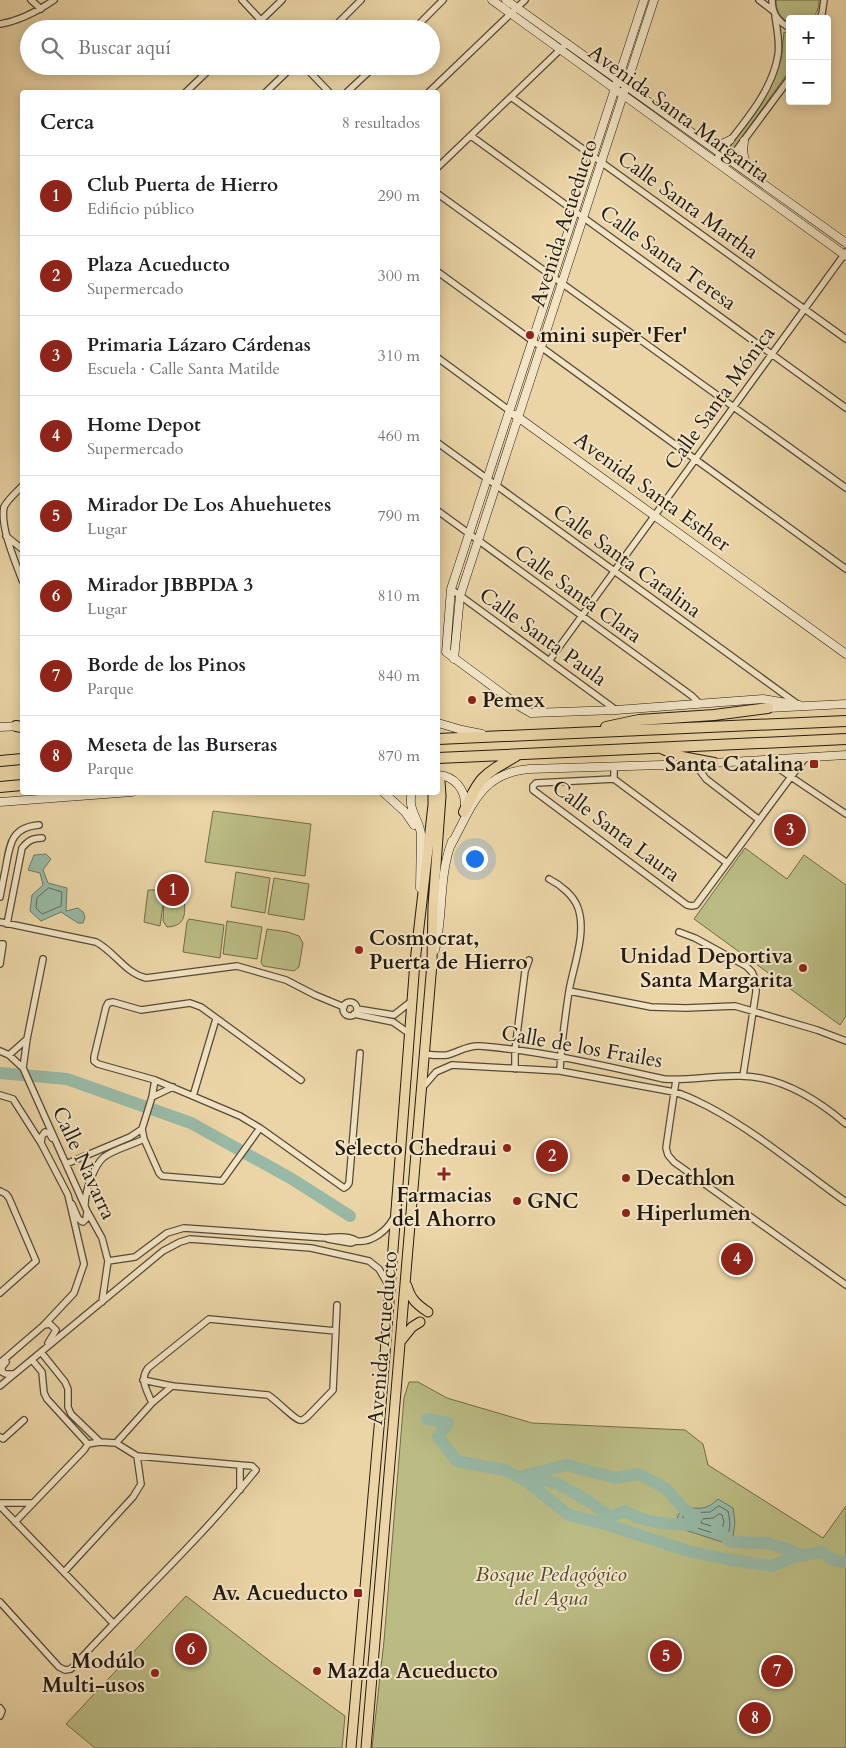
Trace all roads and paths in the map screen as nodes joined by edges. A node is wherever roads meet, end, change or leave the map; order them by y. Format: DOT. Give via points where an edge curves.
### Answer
graph roads {
  1 [pos="31,0"];
  2 [pos="54,0"];
  3 [pos="242,0"];
  4 [pos="282,0"];
  5 [pos="361,0"];
  6 [pos="444,0"];
  7 [pos="492,0"];
  8 [pos="506,0"];
  9 [pos="526,0"];
  10 [pos="644,0"];
  11 [pos="654,0"];
  12 [pos="759,0"];
  13 [pos="772,0"];
  14 [pos="824,0"];
  15 [pos="829,0"];
  16 [pos="824,8"];
  17 [pos="41,9"];
  18 [pos="514,11"];
  19 [pos="774,13"];
  20 [pos="821,15"];
  21 [pos="260,20"];
  22 [pos="341,20"];
  23 [pos="423,20"];
  24 [pos="0,24"];
  25 [pos="786,26"];
  26 [pos="567,43"];
  27 [pos="560,50"];
  28 [pos="204,75"];
  29 [pos="284,75"];
  30 [pos="313,75"];
  31 [pos="365,75"];
  32 [pos="618,79"];
  33 [pos="786,83"];
  34 [pos="627,86"];
  35 [pos="615,89"];
  36 [pos="188,90"];
  37 [pos="268,90"];
  38 [pos="327,90"];
  39 [pos="349,90"];
  40 [pos="431,90"];
  41 [pos="624,95"];
  42 [pos="511,97"];
  43 [pos="471,136"];
  44 [pos="730,140"];
  45 [pos="744,141"];
  46 [pos="711,145"];
  47 [pos="721,152"];
  48 [pos="593,156"];
  49 [pos="730,159"];
  50 [pos="714,161"];
  51 [pos="602,162"];
  52 [pos="440,165"];
  53 [pos="724,168"];
  54 [pos="748,172"];
  55 [pos="440,195"];
  56 [pos="575,211"];
  57 [pos="584,218"];
  58 [pos="846,243"];
  59 [pos="845,254"];
  60 [pos="440,273"];
  61 [pos="554,276"];
  62 [pos="563,282"];
  63 [pos="805,309"];
  64 [pos="846,339"];
  65 [pos="532,341"];
  66 [pos="541,348"];
  67 [pos="772,354"];
  68 [pos="440,359"];
  69 [pos="734,407"];
  70 [pos="846,408"];
  71 [pos="510,411"];
  72 [pos="519,417"];
  73 [pos="440,445"];
  74 [pos="696,460"];
  75 [pos="487,480"];
  76 [pos="496,486"];
  77 [pos="20,488"];
  78 [pos="846,488"];
  79 [pos="440,512"];
  80 [pos="655,516"];
  81 [pos="469,534"];
  82 [pos="5,535"];
  83 [pos="478,541"];
  84 [pos="20,547"];
  85 [pos="846,568"];
  86 [pos="614,572"];
  87 [pos="20,575"];
  88 [pos="451,589"];
  89 [pos="460,596"];
  90 [pos="582,617"];
  91 [pos="846,654"];
  92 [pos="454,658"];
  93 [pos="549,661"];
  94 [pos="699,704"];
  95 [pos="846,704"];
  96 [pos="799,705"];
  97 [pos="768,708"];
  98 [pos="616,710"];
  99 [pos="846,721"];
  100 [pos="440,724"];
  101 [pos="0,727"];
  102 [pos="20,727"];
  103 [pos="588,732"];
  104 [pos="494,736"];
  105 [pos="440,739"];
  106 [pos="846,739"];
  107 [pos="662,748"];
  108 [pos="519,755"];
  109 [pos="846,755"];
  110 [pos="440,758"];
  111 [pos="805,758"];
  112 [pos="20,760"];
  113 [pos="766,760"];
  114 [pos="0,761"];
  115 [pos="714,763"];
  116 [pos="695,764"];
  117 [pos="614,766"];
  118 [pos="790,776"];
  119 [pos="440,778"];
  120 [pos="614,779"];
  121 [pos="20,784"];
  122 [pos="440,784"];
  123 [pos="0,786"];
  124 [pos="91,795"];
  125 [pos="387,795"];
  126 [pos="412,795"];
  127 [pos="433,795"];
  128 [pos="0,796"];
  129 [pos="64,797"];
  130 [pos="0,802"];
  131 [pos="464,812"];
  132 [pos="846,814"];
  133 [pos="758,819"];
  134 [pos="39,825"];
  135 [pos="42,838"];
  136 [pos="451,844"];
  137 [pos="422,853"];
  138 [pos="727,863"];
  139 [pos="549,879"];
  140 [pos="0,897"];
  141 [pos="421,912"];
  142 [pos="0,922"];
  143 [pos="7,924"];
  144 [pos="679,932"];
  145 [pos="0,944"];
  146 [pos="43,959"];
  147 [pos="529,960"];
  148 [pos="432,963"];
  149 [pos="0,964"];
  150 [pos="569,991"];
  151 [pos="412,1000"];
  152 [pos="344,1007"];
  153 [pos="356,1011"];
  154 [pos="753,1012"];
  155 [pos="394,1014"];
  156 [pos="216,1019"];
  157 [pos="393,1022"];
  158 [pos="410,1034"];
  159 [pos="27,1039"];
  160 [pos="846,1041"];
  161 [pos="515,1050"];
  162 [pos="0,1051"];
  163 [pos="360,1054"];
  164 [pos="424,1054"];
  165 [pos="9,1055"];
  166 [pos="561,1056"];
  167 [pos="515,1069"];
  168 [pos="560,1071"];
  169 [pos="25,1073"];
  170 [pos="743,1076"];
  171 [pos="155,1080"];
  172 [pos="301,1080"];
  173 [pos="676,1080"];
  174 [pos="174,1088"];
  175 [pos="421,1088"];
  176 [pos="674,1092"];
  177 [pos="0,1094"];
  178 [pos="193,1096"];
  179 [pos="151,1100"];
  180 [pos="846,1124"];
  181 [pos="260,1128"];
  182 [pos="142,1129"];
  183 [pos="144,1139"];
  184 [pos="42,1143"];
  185 [pos="61,1152"];
  186 [pos="66,1164"];
  187 [pos="0,1191"];
  188 [pos="68,1195"];
  189 [pos="846,1202"];
  190 [pos="86,1209"];
  191 [pos="396,1215"];
  192 [pos="279,1234"];
  193 [pos="278,1245"];
  194 [pos="108,1261"];
  195 [pos="405,1282"];
  196 [pos="846,1285"];
  197 [pos="390,1289"];
  198 [pos="0,1293"];
  199 [pos="102,1302"];
  200 [pos="336,1304"];
  201 [pos="428,1312"];
  202 [pos="420,1322"];
  203 [pos="44,1325"];
  204 [pos="336,1331"];
  205 [pos="400,1342"];
  206 [pos="16,1348"];
  207 [pos="42,1350"];
  208 [pos="32,1360"];
  209 [pos="0,1363"];
  210 [pos="16,1373"];
  211 [pos="143,1380"];
  212 [pos="0,1386"];
  213 [pos="172,1386"];
  214 [pos="152,1403"];
  215 [pos="24,1420"];
  216 [pos="0,1437"];
  217 [pos="100,1442"];
  218 [pos="116,1442"];
  219 [pos="88,1444"];
  220 [pos="137,1456"];
  221 [pos="240,1465"];
  222 [pos="240,1490"];
  223 [pos="33,1502"];
  224 [pos="0,1504"];
  225 [pos="16,1522"];
  226 [pos="64,1572"];
  227 [pos="0,1602"];
  228 [pos="113,1623"];
  229 [pos="359,1656"];
  230 [pos="375,1658"];
  231 [pos="0,1708"];
  232 [pos="0,1716"];
  233 [pos="351,1748"];
  234 [pos="366,1748"];
  1 -- 17 [label="street"];
  2 -- 17 [label="street"];
  3 -- 21 [label="street"];
  4 -- 21 [label="street"];
  5 -- 22 [label="street"];
  6 -- 23 [label="street"];
  7 -- 18 [label="main road, Avenida Santa Margarita"];
  8 -- 18 [label="main road, Avenida Santa Margarita"];
  9 -- 18 [label="street"];
  10 -- 32 [label="main road, Avenida Acueducto"];
  11 -- 34 [label="main road, Avenida Acueducto"];
  12 -- 19 [label="street"];
  13 -- 19 [label="street"];
  14 -- 16 [label="street"];
  15 -- 16 [label="street"];
  16 -- 20 [label="street"];
  17 -- 24 [label="street"];
  18 -- 26 [label="main road, Avenida Santa Margarita"];
  18 -- 27 [label="main road, Avenida Santa Margarita"];
  18 -- 40 [label="street"];
  19 -- 25 [label="street"];
  19 -- 44 [label="street" via="778,36 774,70 768,86"];
  26 -- 27 [label="street"];
  26 -- 32 [label="main road, Avenida Santa Margarita"];
  27 -- 35 [label="main road, Avenida Santa Margarita"];
  27 -- 42 [label="street"];
  28 -- 36 [label="street"];
  29 -- 37 [label="street"];
  30 -- 38 [label="street"];
  31 -- 39 [label="street"];
  32 -- 34 [label="main road, Avenida Santa Margarita"];
  32 -- 35 [label="main road, Avenida Acueducto"];
  33 -- 45 [label="street"];
  34 -- 41 [label="main road, Avenida Acueducto"];
  34 -- 46 [label="main road, Avenida Santa Margarita"];
  35 -- 41 [label="main road, Avenida Santa Margarita"];
  35 -- 48 [label="main road, Avenida Acueducto"];
  41 -- 50 [label="main road, Avenida Santa Margarita"];
  41 -- 51 [label="main road, Avenida Acueducto"];
  42 -- 43 [label="street"];
  42 -- 48 [label="street, Calle Santa Martha"];
  43 -- 52 [label="street"];
  43 -- 56 [label="street, Calle Santa Teresa"];
  44 -- 46 [label="main road"];
  44 -- 47 [label="street"];
  45 -- 49 [label="street"];
  45 -- 54 [label="main road" via="743,158"];
  46 -- 47 [label="main road, Avenida Santa Margarita"];
  47 -- 49 [label="main road, Avenida Santa Margarita"];
  47 -- 50 [label="street"];
  48 -- 51 [label="street, Calle Santa Martha"];
  48 -- 56 [label="main road, Avenida Acueducto"];
  49 -- 53 [label="street"];
  49 -- 54 [label="main road, Avenida Santa Margarita"];
  50 -- 53 [label="main road, Avenida Santa Margarita"];
  51 -- 57 [label="main road, Avenida Acueducto"];
  51 -- 63 [label="street, Calle Santa Martha"];
  53 -- 59 [label="main road, Avenida Santa Margarita"];
  54 -- 58 [label="main road, Avenida Santa Margarita"];
  55 -- 61 [label="street"];
  56 -- 57 [label="street, Calle Santa Teresa"];
  56 -- 61 [label="main road, Avenida Acueducto"];
  57 -- 62 [label="main road, Avenida Acueducto"];
  57 -- 67 [label="street, Calle Santa Teresa"];
  59 -- 63 [label="street, Calle Santa Mónica"];
  60 -- 65 [label="street"];
  61 -- 62 [label="street"];
  61 -- 65 [label="main road, Avenida Acueducto"];
  62 -- 66 [label="main road, Avenida Acueducto"];
  62 -- 69 [label="street"];
  63 -- 64 [label="street, Calle Santa Martha"];
  63 -- 67 [label="street, Calle Santa Mónica"];
  65 -- 66 [label="street"];
  65 -- 71 [label="main road, Avenida Acueducto"];
  66 -- 72 [label="main road, Avenida Acueducto"];
  66 -- 74 [label="street"];
  67 -- 69 [label="street, Calle Santa Mónica"];
  67 -- 70 [label="street, Calle Santa Teresa"];
  68 -- 71 [label="street, Avenida Santa Esther"];
  69 -- 74 [label="street, Calle Santa Mónica"];
  69 -- 78 [label="street"];
  71 -- 72 [label="main road, Avenida Santa Esther"];
  71 -- 75 [label="main road, Avenida Acueducto"];
  72 -- 76 [label="main road, Avenida Acueducto"];
  72 -- 80 [label="main road, Avenida Santa Esther"];
  73 -- 75 [label="street, Calle Santa Catalina"];
  74 -- 80 [label="street, Calle Santa Mónica"];
  74 -- 85 [label="street"];
  75 -- 76 [label="street, Calle Santa Catalina"];
  75 -- 81 [label="main road, Avenida Acueducto"];
  76 -- 83 [label="main road, Avenida Acueducto"];
  76 -- 86 [label="street, Calle Santa Catalina"];
  77 -- 82 [label="street" via="4,507"];
  79 -- 81 [label="street, Calle Santa Clara"];
  80 -- 86 [label="street, Calle Santa Mónica"];
  80 -- 91 [label="main road, Avenida Santa Esther"];
  81 -- 83 [label="street, Calle Santa Clara"];
  81 -- 88 [label="main road, Avenida Acueducto"];
  82 -- 84 [label="street"];
  82 -- 87 [label="street"];
  83 -- 89 [label="main road, Avenida Acueducto"];
  83 -- 90 [label="street, Calle Santa Clara"];
  86 -- 90 [label="street, Calle Santa Mónica"];
  86 -- 96 [label="street, Calle Santa Catalina"];
  88 -- 89 [label="street, Calle Santa Paula"];
  88 -- 92 [label="main road, Avenida Acueducto" via="446,652"];
  89 -- 92 [label="main road, Avenida Acueducto"];
  89 -- 93 [label="street, Calle Santa Paula"];
  90 -- 93 [label="street, Calle Santa Mónica"];
  90 -- 94 [label="street, Calle Santa Clara"];
  92 -- 98 [label="main road" via="523,709 535,713"];
  93 -- 98 [label="street, Calle Santa Paula"];
  94 -- 96 [label="main road" via="763,699"];
  94 -- 98 [label="main road"];
  95 -- 96 [label="main road"];
  96 -- 97 [label="main road"];
  97 -- 103 [label="highway" via="639,720"];
  99 -- 103 [label="highway"];
  100 -- 104 [label="main road"];
  101 -- 102 [label="main road"];
  103 -- 104 [label="highway"];
  104 -- 105 [label="highway"];
  106 -- 107 [label="highway"];
  107 -- 108 [label="highway"];
  107 -- 115 [label="highway" via="682,757"];
  108 -- 110 [label="highway"];
  108 -- 131 [label="highway" via="481,779"];
  109 -- 111 [label="main road"];
  111 -- 113 [label="main road"];
  111 -- 118 [label="street"];
  112 -- 114 [label="highway"];
  113 -- 115 [label="main road"];
  113 -- 118 [label="street"];
  115 -- 116 [label="main road"];
  116 -- 117 [label="main road"];
  116 -- 133 [label="street" via="706,779"];
  117 -- 120 [label="street, Calle Santa Laura"];
  117 -- 136 [label="main road" via="520,770 501,775 486,785"];
  118 -- 132 [label="street"];
  118 -- 133 [label="street"];
  119 -- 131 [label="main road" via="452,779 461,788"];
  120 -- 138 [label="street"];
  120 -- 138 [label="street, Calle Santa Laura" via="536,783 533,790 687,905 696,905"];
  121 -- 123 [label="highway"];
  122 -- 148 [label="main road, Avenida Acueducto" via="442,796"];
  124 -- 129 [label="main road"];
  125 -- 137 [label="main road" via="409,818 417,832"];
  126 -- 137 [label="main road" via="410,804 420,829"];
  127 -- 141 [label="main road, Avenida Acueducto"];
  128 -- 129 [label="main road"];
  129 -- 130 [label="main road"];
  131 -- 136 [label="main road"];
  133 -- 138 [label="street"];
  134 -- 140 [label="street" via="21,830 10,843"];
  135 -- 143 [label="street" via="34,838 22,848"];
  136 -- 148 [label="main road" via="442,880"];
  137 -- 141 [label="main road"];
  139 -- 150 [label="street" via="558,883 578,909 580,936"];
  141 -- 151 [label="main road, Avenida Acueducto"];
  142 -- 143 [label="street"];
  143 -- 152 [label="street" via="96,942 129,971 146,978 237,966 286,980"];
  144 -- 154 [label="street" via="752,972 756,981"];
  145 -- 149 [label="street" via="4,944"];
  146 -- 159 [label="street"];
  147 -- 161 [label="street"];
  148 -- 164 [label="main road, Avenida Acueducto"];
  150 -- 154 [label="street" via="651,1007 735,1006"];
  150 -- 166 [label="street"];
  151 -- 155 [label="street"];
  151 -- 158 [label="main road, Avenida Acueducto"];
  152 -- 153 [label="street" via="345,1013 350,1015"];
  152 -- 153 [label="street" via="351,1002"];
  153 -- 155 [label="street"];
  153 -- 157 [label="street"];
  154 -- 160 [label="street"];
  154 -- 170 [label="street"];
  155 -- 157 [label="street"];
  156 -- 171 [label="street" via="195,1004 141,1010 108,1003 94,1061"];
  156 -- 172 [label="street"];
  156 -- 178 [label="street"];
  157 -- 158 [label="street"];
  158 -- 191 [label="main road, Avenida Acueducto"];
  159 -- 165 [label="street"];
  159 -- 169 [label="street"];
  161 -- 164 [label="street, Calle de los Frailes" via="477,1045 448,1055"];
  161 -- 166 [label="street, Calle de los Frailes"];
  161 -- 167 [label="street"];
  162 -- 165 [label="street, Calle Navarra"];
  163 -- 181 [label="street" via="348,1186 344,1188"];
  164 -- 175 [label="main road, Avenida Acueducto"];
  165 -- 169 [label="street, Calle Navarra"];
  166 -- 168 [label="street"];
  166 -- 173 [label="street, Calle de los Frailes"];
  167 -- 168 [label="street, Calle de los Frailes"];
  167 -- 175 [label="street, Calle de los Frailes" via="452,1065 436,1072"];
  168 -- 176 [label="street, Calle de los Frailes"];
  169 -- 185 [label="street, Calle Navarra"];
  170 -- 173 [label="street, Calle de los Frailes"];
  170 -- 180 [label="street, Calle de los Frailes" via="771,1081 812,1098"];
  171 -- 174 [label="street"];
  171 -- 179 [label="street"];
  173 -- 176 [label="street"];
  174 -- 178 [label="street"];
  174 -- 179 [label="street"];
  175 -- 195 [label="main road, Avenida Acueducto"];
  176 -- 189 [label="street, Calle de los Frailes" via="684,1094 754,1134"];
  176 -- 196 [label="street" via="666,1148 674,1162"];
  177 -- 184 [label="street, Calle Navarra" via="12,1099"];
  178 -- 181 [label="street"];
  179 -- 182 [label="street"];
  181 -- 183 [label="street" via="222,1181 167,1177 159,1173"];
  182 -- 183 [label="street"];
  182 -- 186 [label="street"];
  183 -- 190 [label="street" via="105,1156 100,1162 85,1195"];
  184 -- 185 [label="street" via="42,1136 47,1132"];
  184 -- 188 [label="street, Calle Navarra"];
  185 -- 186 [label="street, Calle Navarra"];
  186 -- 190 [label="street, Calle Navarra"];
  187 -- 198 [label="street" via="9,1198 36,1261"];
  188 -- 190 [label="street" via="82,1222"];
  188 -- 203 [label="street, Calle Navarra" via="84,1264 74,1293"];
  190 -- 194 [label="street, Calle Navarra" via="102,1238"];
  191 -- 192 [label="street" via="389,1226 373,1238 351,1243"];
  191 -- 197 [label="main road, Avenida Acueducto"];
  192 -- 193 [label="street"];
  192 -- 194 [label="street" via="184,1228 168,1233 136,1257"];
  193 -- 197 [label="street" via="311,1248 369,1261 379,1269"];
  193 -- 199 [label="street" via="200,1239 180,1242 163,1251"];
  194 -- 199 [label="street, Calle Navarra"];
  195 -- 201 [label="main road" via="411,1298"];
  195 -- 205 [label="main road, Avenida Acueducto"];
  197 -- 229 [label="main road, Avenida Acueducto"];
  199 -- 207 [label="street"];
  200 -- 204 [label="street"];
  202 -- 205 [label="main road"];
  203 -- 206 [label="street"];
  203 -- 207 [label="street" via="50,1324 56,1330"];
  204 -- 211 [label="street" via="209,1319 148,1368"];
  204 -- 213 [label="street" via="333,1390 303,1420 296,1419 268,1395"];
  205 -- 230 [label="main road, Avenida Acueducto"];
  206 -- 209 [label="street"];
  206 -- 210 [label="street" via="2,1370 6,1374"];
  207 -- 208 [label="street"];
  207 -- 217 [label="street" via="65,1382 71,1414"];
  208 -- 210 [label="street"];
  208 -- 219 [label="street" via="42,1372 47,1398"];
  210 -- 212 [label="street"];
  211 -- 213 [label="street"];
  211 -- 214 [label="street"];
  213 -- 214 [label="street"];
  214 -- 218 [label="street"];
  215 -- 216 [label="street" via="3,1439"];
  217 -- 218 [label="street"];
  217 -- 219 [label="street"];
  218 -- 220 [label="street"];
  219 -- 223 [label="street"];
  220 -- 221 [label="street"];
  220 -- 226 [label="street" via="141,1484 133,1497"];
  221 -- 222 [label="street"];
  221 -- 222 [label="street" via="252,1466 256,1470"];
  222 -- 228 [label="street"];
  223 -- 224 [label="street"];
  223 -- 225 [label="street"];
  224 -- 225 [label="street"];
  225 -- 226 [label="street"];
  226 -- 228 [label="street"];
  227 -- 228 [label="street" via="65,1670 71,1669"];
  229 -- 230 [label="main road"];
  229 -- 233 [label="main road, Avenida Acueducto"];
  230 -- 234 [label="main road, Avenida Acueducto"];
  231 -- 232 [label="street"];
}
